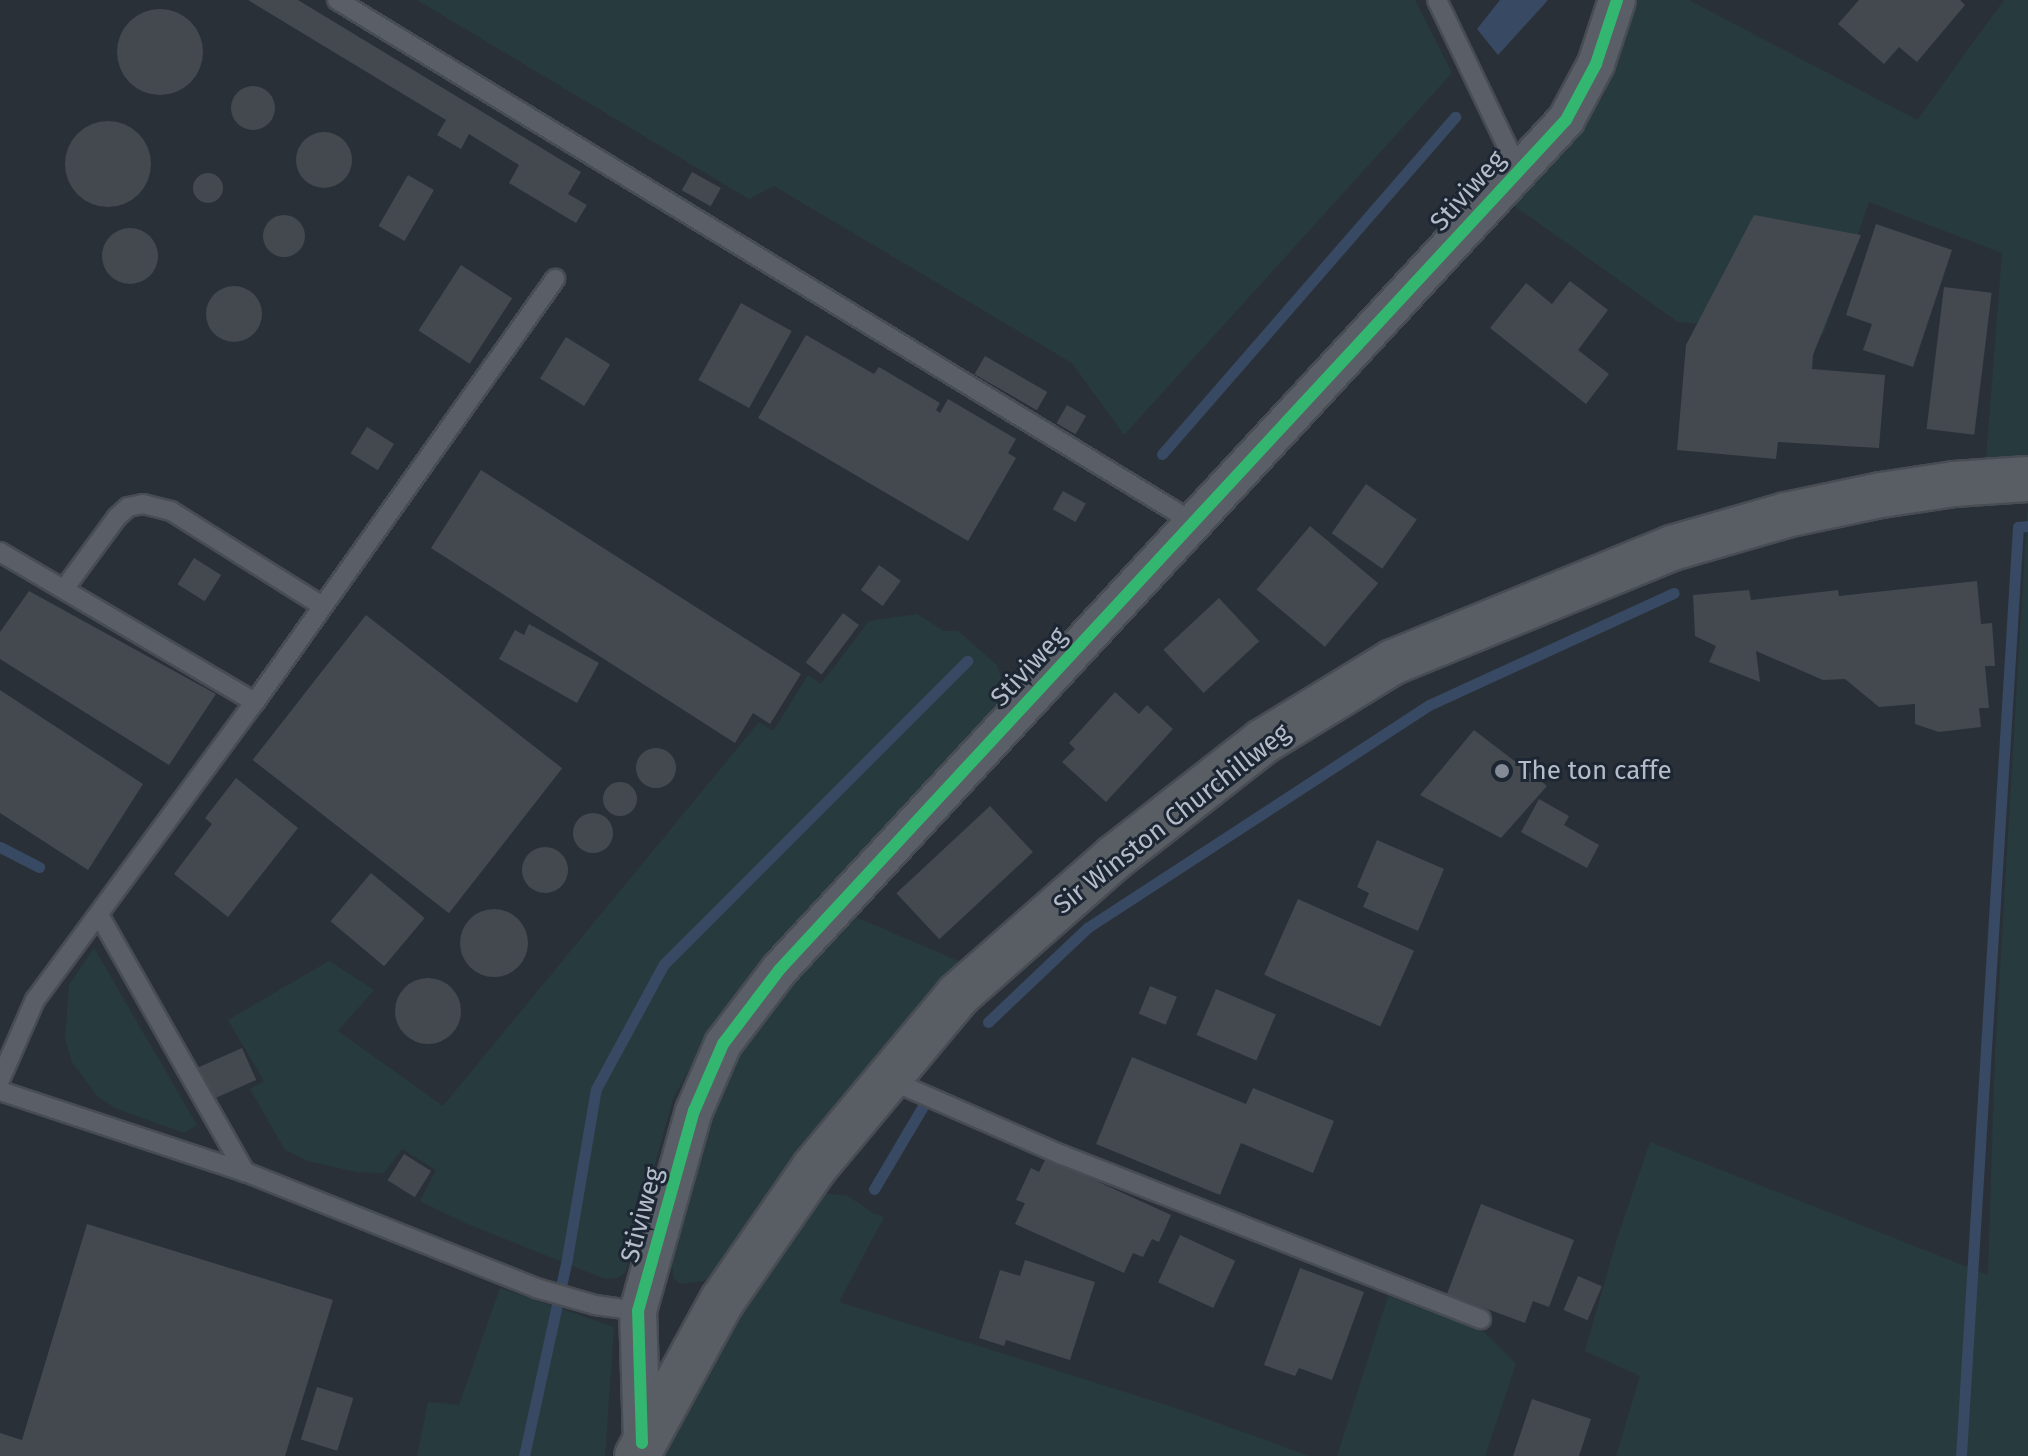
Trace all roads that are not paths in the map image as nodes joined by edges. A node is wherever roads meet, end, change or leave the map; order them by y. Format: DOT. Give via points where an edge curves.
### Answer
graph roads {
  1 [pos="337,0"];
  2 [pos="1437,0"];
  3 [pos="1617,0"];
  4 [pos="1518,169"];
  5 [pos="555,279"];
  6 [pos="2028,479"];
  7 [pos="1196,524"];
  8 [pos="0,552"];
  9 [pos="64,589"];
  10 [pos="321,605"];
  11 [pos="255,702"];
  12 [pos="99,915"];
  13 [pos="888,1079"];
  14 [pos="0,1080"];
  15 [pos="0,1091"];
  16 [pos="245,1172"];
  17 [pos="638,1311"];
  18 [pos="1481,1319"];
  19 [pos="639,1450"];
  1 -- 7 [label="lane"];
  2 -- 4 [label="lane"];
  3 -- 4 [label="street, Stiviweg" via="1596,64 1566,120"];
  4 -- 7 [label="street, Stiviweg"];
  5 -- 10 [label="lane"];
  6 -- 13 [label="street, Sir Winston Churchillweg" via="1954,484 1786,515 1672,548 1393,662 1262,742 1115,857 958,995"];
  7 -- 17 [label="street, Stiviweg" via="780,969 723,1044 694,1111"];
  8 -- 9 [label="lane"];
  9 -- 10 [label="lane" via="117,517 128,507 143,504 171,511"];
  9 -- 11 [label="lane"];
  10 -- 11 [label="lane"];
  11 -- 12 [label="lane"];
  12 -- 14 [label="lane" via="35,1000"];
  12 -- 16 [label="lane"];
  13 -- 18 [label="lane" via="1062,1155"];
  13 -- 19 [label="street, Sir Winston Churchillweg" via="814,1168 722,1301"];
  15 -- 16 [label="lane"];
  16 -- 17 [label="lane" via="536,1288"];
  17 -- 19 [label="street, Stiviweg"];
}
